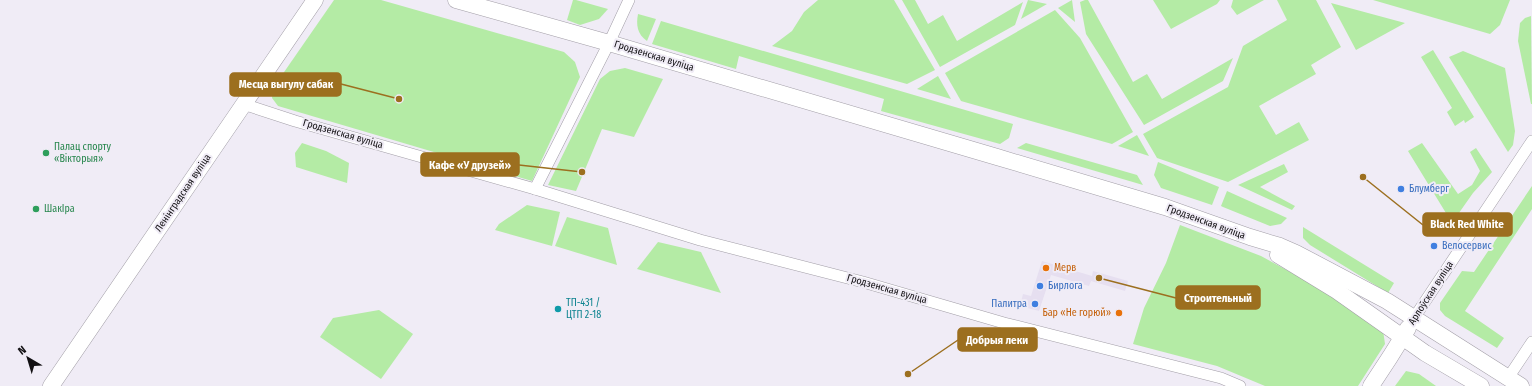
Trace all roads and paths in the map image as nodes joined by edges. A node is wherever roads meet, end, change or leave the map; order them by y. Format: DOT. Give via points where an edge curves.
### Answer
graph roads {
  1 [pos="314,0"];
  2 [pos="456,0"];
  3 [pos="629,0"];
  4 [pos="609,43"];
  5 [pos="243,104"];
  6 [pos="1532,141"];
  7 [pos="536,190"];
  8 [pos="1250,237"];
  9 [pos="1414,318"];
  10 [pos="1402,337"];
  11 [pos="1532,342"];
  12 [pos="1514,382"];
  13 [pos="51,386"];
  14 [pos="1240,386"];
  15 [pos="1371,386"];
  16 [pos="1481,386"];
  1 -- 5 [label="main road, Ленінградская вуліца"];
  2 -- 4 [label="main road, Гродзенская вуліца"];
  3 -- 4 [label="street"];
  4 -- 7 [label="street, Гродзенская вуліца"];
  4 -- 8 [label="main road, Гродзенская вуліца" via="1165,207"];
  5 -- 7 [label="street, Гродзенская вуліца"];
  5 -- 13 [label="main road, Ленінградская вуліца"];
  6 -- 9 [label="street, Арлоўская вуліца"];
  7 -- 14 [label="street, Гродзенская вуліца" via="700,240 863,282 1004,323 1221,378"];
  8 -- 9 [label="main road, Гродзенская вуліца" via="1296,253"];
  8 -- 10 [label="main road, Гродзенская вуліца" via="1337,290"];
  9 -- 10 [label="main road, Арлоўская вуліца"];
  9 -- 12 [label="main road, Гродзенская вуліца"];
  10 -- 15 [label="main road, Арлоўская вуліца"];
  10 -- 16 [label="main road, Гродзенская вуліца"];
  11 -- 12 [label="street"];
}
